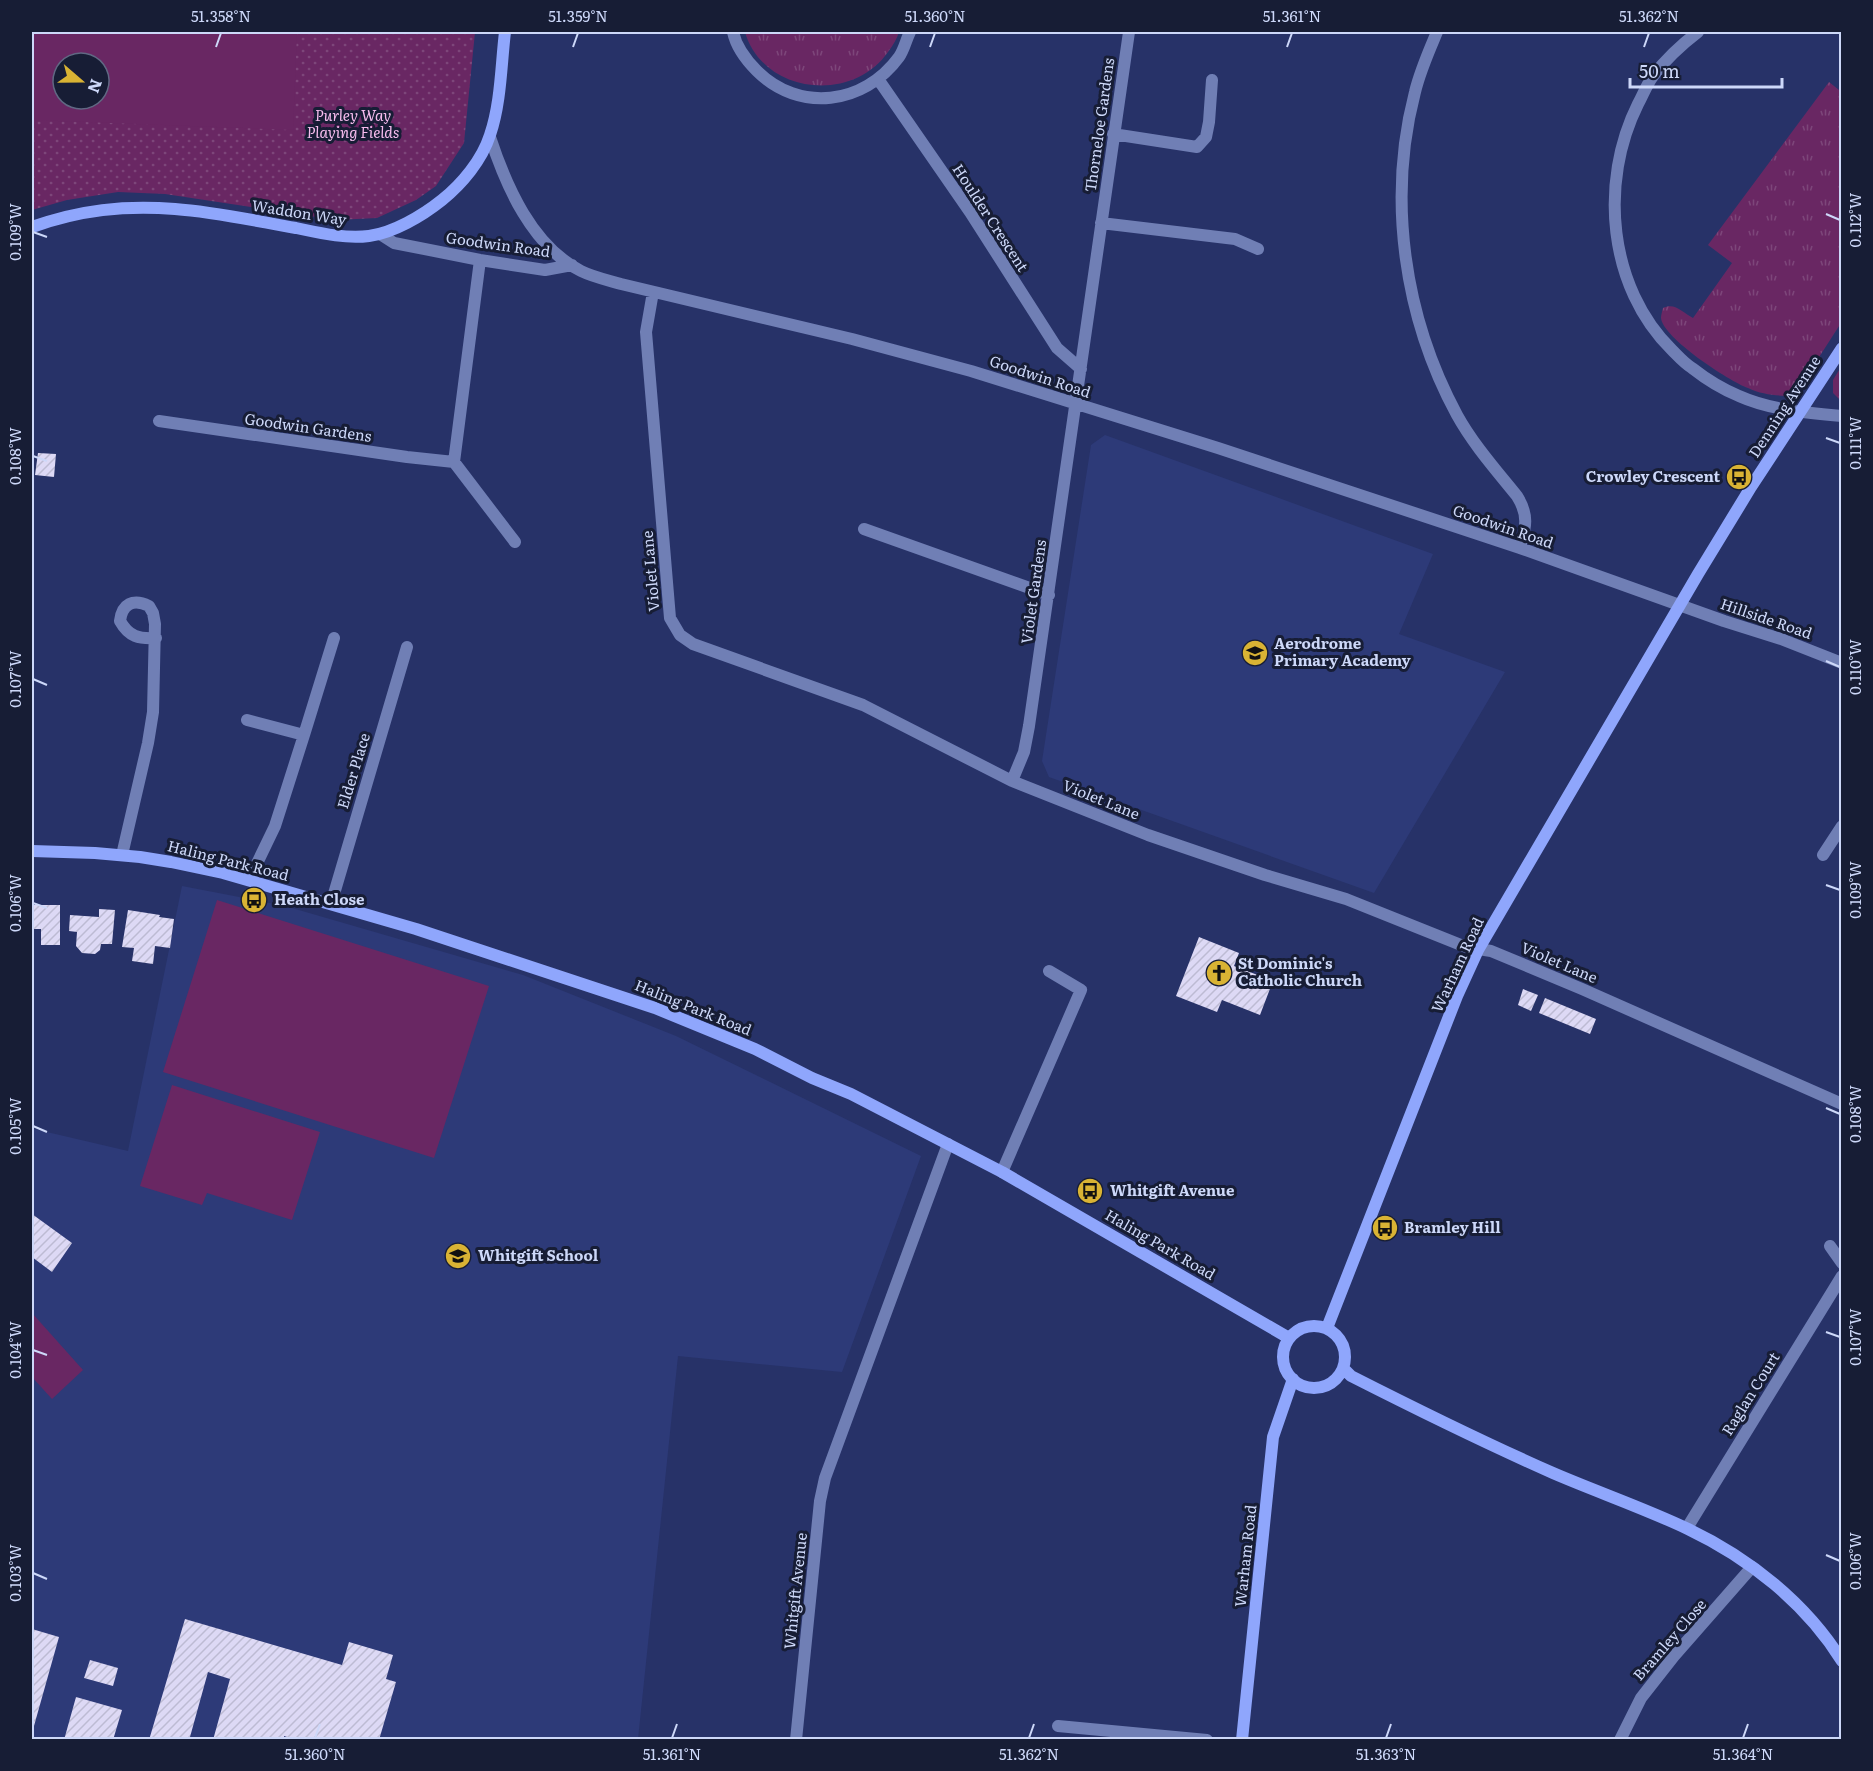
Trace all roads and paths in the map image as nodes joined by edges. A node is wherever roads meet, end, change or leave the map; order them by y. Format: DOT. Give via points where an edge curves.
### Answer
graph roads {
  1 [pos="505,32"];
  2 [pos="733,32"];
  3 [pos="910,32"];
  4 [pos="1129,32"];
  5 [pos="1437,32"];
  6 [pos="1698,32"];
  7 [pos="878,79"];
  8 [pos="1212,80"];
  9 [pos="1113,134"];
  10 [pos="490,136"];
  11 [pos="1101,223"];
  12 [pos="32,227"];
  13 [pos="380,234"];
  14 [pos="1258,249"];
  15 [pos="480,260"];
  16 [pos="572,265"];
  17 [pos="653,292"];
  18 [pos="1842,348"];
  19 [pos="1081,369"];
  20 [pos="1076,405"];
  21 [pos="1800,411"];
  22 [pos="1842,416"];
  23 [pos="159,421"];
  24 [pos="454,462"];
  25 [pos="864,529"];
  26 [pos="515,542"];
  27 [pos="1520,548"];
  28 [pos="1049,595"];
  29 [pos="1680,605"];
  30 [pos="156,638"];
  31 [pos="334,638"];
  32 [pos="407,647"];
  33 [pos="1842,663"];
  34 [pos="247,720"];
  35 [pos="304,735"];
  36 [pos="1012,781"];
  37 [pos="1842,826"];
  38 [pos="32,851"];
  39 [pos="122,855"];
  40 [pos="1823,855"];
  41 [pos="249,880"];
  42 [pos="332,904"];
  43 [pos="1478,950"];
  44 [pos="1049,971"];
  45 [pos="1842,1104"];
  46 [pos="948,1144"];
  47 [pos="1002,1172"];
  48 [pos="1830,1246"];
  49 [pos="1842,1263"];
  50 [pos="1842,1276"];
  51 [pos="1327,1328"];
  52 [pos="1289,1338"];
  53 [pos="1343,1368"];
  54 [pos="1293,1379"];
  55 [pos="1686,1528"];
  56 [pos="1752,1567"];
  57 [pos="1842,1661"];
  58 [pos="1058,1726"];
  59 [pos="796,1740"];
  60 [pos="1207,1740"];
  61 [pos="1242,1740"];
  62 [pos="1620,1740"];
  1 -- 10 [label="street, Waddon Way"];
  2 -- 7 [label="street" via="748,62 768,82 795,95 824,99 853,94"];
  3 -- 7 [label="street" via="900,56"];
  4 -- 9 [label="street, Thorneloe Gardens"];
  5 -- 27 [label="street" via="1420,73 1408,124 1401,189 1404,249 1420,326 1446,392 1463,424 1524,508 1526,520"];
  6 -- 21 [label="street" via="1652,78 1631,119 1618,162 1618,249 1630,289 1647,321 1689,367 1740,397"];
  7 -- 19 [label="street, Houlder Crescent" via="1057,348"];
  8 -- 9 [label="street" via="1208,129 1197,147"];
  9 -- 11 [label="street, Thorneloe Gardens"];
  10 -- 13 [label="street, Waddon Way" via="469,173 448,195 418,216"];
  10 -- 16 [label="street" via="524,215 549,246"];
  11 -- 14 [label="street" via="1235,239"];
  11 -- 19 [label="street, Thorneloe Gardens"];
  12 -- 13 [label="street, Waddon Way" via="79,213 153,207 330,234"];
  13 -- 15 [label="street, Goodwin Road" via="394,243"];
  15 -- 16 [label="street, Goodwin Road" via="545,270"];
  15 -- 24 [label="street"];
  16 -- 17 [label="street, Goodwin Road" via="592,275"];
  17 -- 20 [label="street, Goodwin Road" via="971,371"];
  17 -- 36 [label="street, Violet Lane" via="646,332 670,618 680,635 710,651 863,705"];
  18 -- 21 [label="street, Denning Avenue"];
  19 -- 20 [label="street, Thorneloe Gardens"];
  20 -- 27 [label="street, Goodwin Road"];
  20 -- 28 [label="street, Violet Gardens"];
  21 -- 22 [label="street"];
  21 -- 29 [label="street, Denning Avenue"];
  23 -- 24 [label="street, Goodwin Gardens"];
  24 -- 26 [label="street"];
  25 -- 28 [label="street"];
  27 -- 29 [label="street, Goodwin Road"];
  28 -- 36 [label="street, Violet Gardens" via="1026,742"];
  29 -- 33 [label="street, Hillside Road"];
  29 -- 43 [label="street, Warham Road"];
  30 -- 39 [label="street" via="151,725"];
  31 -- 35 [label="street"];
  32 -- 42 [label="street, Elder Place"];
  34 -- 35 [label="street"];
  35 -- 41 [label="street" via="275,826"];
  36 -- 43 [label="street, Violet Lane" via="1148,835 1347,899"];
  37 -- 40 [label="street"];
  38 -- 39 [label="street, Haling Park Road"];
  39 -- 41 [label="street, Haling Park Road"];
  41 -- 42 [label="street, Haling Park Road"];
  42 -- 46 [label="street, Haling Park Road" via="655,1008 755,1049"];
  43 -- 45 [label="street, Violet Lane" via="1491,951 1582,989"];
  43 -- 51 [label="street, Warham Road"];
  44 -- 47 [label="street" via="1081,990"];
  46 -- 47 [label="street, Haling Park Road"];
  46 -- 59 [label="street, Whitgift Avenue" via="825,1478"];
  47 -- 52 [label="street, Haling Park Road"];
  48 -- 49 [label="street"];
  50 -- 55 [label="street, Raglan Court"];
  51 -- 52 [label="street" via="1300,1329"];
  51 -- 53 [label="street" via="1344,1349"];
  52 -- 54 [label="street" via="1284,1359"];
  53 -- 54 [label="street" via="1325,1386 1312,1388"];
  53 -- 55 [label="street" via="1351,1376 1494,1446"];
  54 -- 61 [label="street, Warham Road" via="1273,1437"];
  55 -- 56 [label="street"];
  56 -- 57 [label="street" via="1813,1622"];
  56 -- 62 [label="street, Bramley Close" via="1641,1698"];
  58 -- 60 [label="street"];
}
